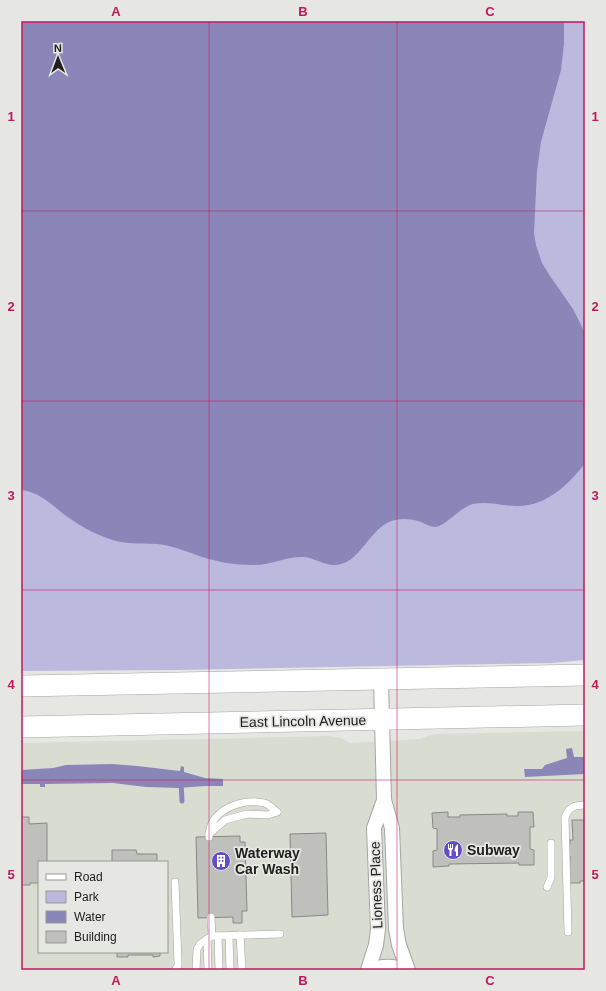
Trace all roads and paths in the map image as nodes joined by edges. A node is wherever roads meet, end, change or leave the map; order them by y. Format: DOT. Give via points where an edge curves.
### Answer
graph roads {
  1 [pos="585,674"];
  2 [pos="381,679"];
  3 [pos="21,686"];
  4 [pos="585,715"];
  5 [pos="382,719"];
  6 [pos="21,727"];
  7 [pos="384,800"];
  8 [pos="585,805"];
  9 [pos="209,835"];
  10 [pos="551,843"];
  11 [pos="175,882"];
  12 [pos="547,887"];
  13 [pos="211,918"];
  14 [pos="568,932"];
  15 [pos="280,934"];
  16 [pos="240,935"];
  17 [pos="228,936"];
  18 [pos="212,937"];
  19 [pos="175,970"];
  20 [pos="196,970"];
  21 [pos="208,970"];
  22 [pos="219,970"];
  23 [pos="230,970"];
  24 [pos="242,970"];
  25 [pos="369,970"];
  26 [pos="408,970"];
  1 -- 2 [label="main road"];
  2 -- 3 [label="main road"];
  2 -- 5 [label="street, Lioness Place"];
  4 -- 5 [label="main road, East Lincoln Avenue"];
  5 -- 6 [label="main road, East Lincoln Avenue"];
  5 -- 7 [label="street, Lioness Place"];
  7 -- 25 [label="street, Lioness Place" via="374,828 378,929"];
  7 -- 26 [label="street, Lioness Place" via="392,828 396,929"];
  8 -- 14 [label="lane" via="574,806 568,810 565,818"];
  9 -- 9 [label="lane" via="213,822 232,805 265,803 277,812 247,814 225,820"];
  10 -- 12 [label="lane" via="551,878"];
  11 -- 19 [label="lane" via="178,966"];
  13 -- 18 [label="lane"];
  15 -- 16 [label="lane"];
  16 -- 17 [label="lane"];
  16 -- 24 [label="lane"];
  17 -- 18 [label="lane"];
  17 -- 23 [label="lane"];
  18 -- 20 [label="lane" via="200,944 197,949"];
  18 -- 21 [label="lane"];
  18 -- 22 [label="lane"];
  25 -- 26 [label="street" via="388,966"];
}
